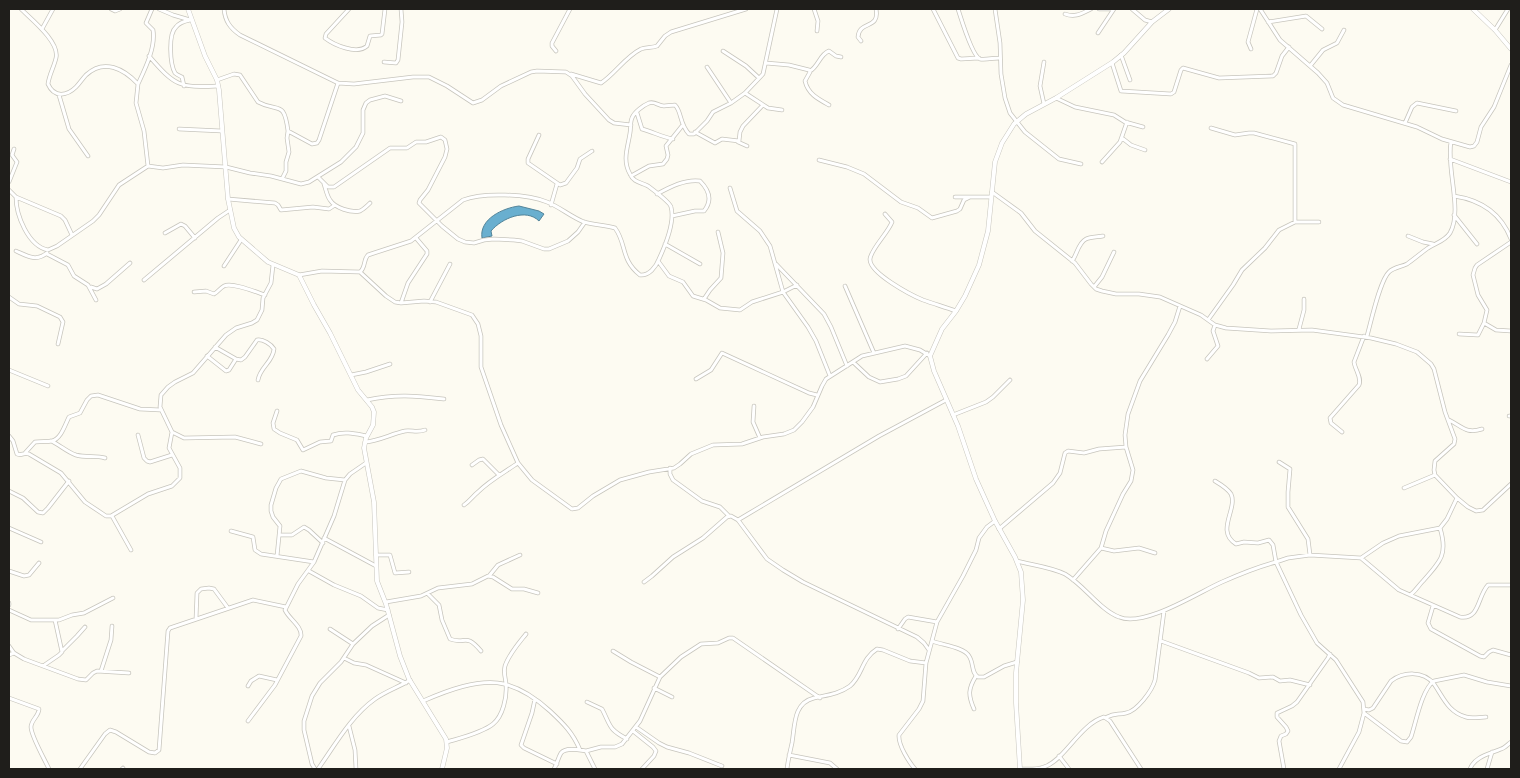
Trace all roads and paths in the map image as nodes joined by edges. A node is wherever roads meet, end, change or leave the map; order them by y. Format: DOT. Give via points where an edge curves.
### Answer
graph roads {
  1 [pos="21,9"];
  2 [pos="53,9"];
  3 [pos="111,9"];
  4 [pos="120,9"];
  5 [pos="152,9"];
  6 [pos="159,9"];
  7 [pos="188,9"];
  8 [pos="224,9"];
  9 [pos="349,9"];
  10 [pos="385,9"];
  11 [pos="400,9"];
  12 [pos="570,9"];
  13 [pos="746,9"];
  14 [pos="777,9"];
  15 [pos="814,9"];
  16 [pos="876,9"];
  17 [pos="933,9"];
  18 [pos="958,9"];
  19 [pos="995,9"];
  20 [pos="1091,9"];
  21 [pos="1099,9"];
  22 [pos="1114,9"];
  23 [pos="1132,9"];
  24 [pos="1169,9"];
  25 [pos="1259,9"];
  26 [pos="1473,9"];
  27 [pos="1508,9"];
  28 [pos="1065,14"];
  29 [pos="191,20"];
  30 [pos="1152,22"];
  31 [pos="1268,22"];
  32 [pos="42,29"];
  33 [pos="1322,29"];
  34 [pos="1344,30"];
  35 [pos="1495,30"];
  36 [pos="817,31"];
  37 [pos="1098,34"];
  38 [pos="861,41"];
  39 [pos="1290,47"];
  40 [pos="1251,49"];
  41 [pos="1511,49"];
  42 [pos="556,51"];
  43 [pos="723,51"];
  44 [pos="1121,55"];
  45 [pos="149,56"];
  46 [pos="841,57"];
  47 [pos="979,58"];
  48 [pos="999,58"];
  49 [pos="384,62"];
  50 [pos="1044,62"];
  51 [pos="766,63"];
  52 [pos="1112,63"];
  53 [pos="1511,65"];
  54 [pos="1310,66"];
  55 [pos="707,67"];
  56 [pos="810,71"];
  57 [pos="569,74"];
  58 [pos="759,78"];
  59 [pos="217,80"];
  60 [pos="1130,80"];
  61 [pos="338,82"];
  62 [pos="138,84"];
  63 [pos="184,86"];
  64 [pos="218,86"];
  65 [pos="745,92"];
  66 [pos="59,95"];
  67 [pos="1056,98"];
  68 [pos="401,102"];
  69 [pos="731,103"];
  70 [pos="1044,104"];
  71 [pos="763,105"];
  72 [pos="829,105"];
  73 [pos="782,110"];
  74 [pos="637,112"];
  75 [pos="1456,112"];
  76 [pos="1016,122"];
  77 [pos="1128,122"];
  78 [pos="1405,123"];
  79 [pos="632,125"];
  80 [pos="682,125"];
  81 [pos="1143,127"];
  82 [pos="1210,128"];
  83 [pos="179,129"];
  84 [pos="222,131"];
  85 [pos="288,131"];
  86 [pos="696,132"];
  87 [pos="539,136"];
  88 [pos="1122,138"];
  89 [pos="673,139"];
  90 [pos="738,142"];
  91 [pos="1451,142"];
  92 [pos="747,146"];
  93 [pos="14,149"];
  94 [pos="1145,150"];
  95 [pos="592,152"];
  96 [pos="88,156"];
  97 [pos="1450,159"];
  98 [pos="819,160"];
  99 [pos="1102,162"];
  100 [pos="1081,164"];
  101 [pos="148,166"];
  102 [pos="226,167"];
  103 [pos="631,176"];
  104 [pos="318,177"];
  105 [pos="282,179"];
  106 [pos="9,182"];
  107 [pos="1511,182"];
  108 [pos="324,184"];
  109 [pos="557,184"];
  110 [pos="730,188"];
  111 [pos="9,190"];
  112 [pos="657,194"];
  113 [pos="991,194"];
  114 [pos="1454,196"];
  115 [pos="16,197"];
  116 [pos="955,197"];
  117 [pos="970,197"];
  118 [pos="228,199"];
  119 [pos="370,203"];
  120 [pos="335,205"];
  121 [pos="552,205"];
  122 [pos="230,210"];
  123 [pos="885,214"];
  124 [pos="1454,215"];
  125 [pos="672,216"];
  126 [pos="436,221"];
  127 [pos="585,222"];
  128 [pos="1295,222"];
  129 [pos="1319,222"];
  130 [pos="718,232"];
  131 [pos="165,233"];
  132 [pos="72,235"];
  133 [pos="1103,236"];
  134 [pos="1408,236"];
  135 [pos="194,238"];
  136 [pos="416,238"];
  137 [pos="241,240"];
  138 [pos="1511,242"];
  139 [pos="665,244"];
  140 [pos="1434,244"];
  141 [pos="1477,244"];
  142 [pos="16,251"];
  143 [pos="47,252"];
  144 [pos="1114,252"];
  145 [pos="1072,261"];
  146 [pos="130,262"];
  147 [pos="658,262"];
  148 [pos="450,264"];
  149 [pos="700,264"];
  150 [pos="775,264"];
  151 [pos="273,265"];
  152 [pos="224,266"];
  153 [pos="360,272"];
  154 [pos="299,275"];
  155 [pos="144,280"];
  156 [pos="88,285"];
  157 [pos="797,285"];
  158 [pos="846,286"];
  159 [pos="1094,287"];
  160 [pos="194,292"];
  161 [pos="783,292"];
  162 [pos="265,295"];
  163 [pos="9,297"];
  164 [pos="704,299"];
  165 [pos="1304,299"];
  166 [pos="96,300"];
  167 [pos="430,302"];
  168 [pos="401,303"];
  169 [pos="1180,306"];
  170 [pos="956,311"];
  171 [pos="1208,320"];
  172 [pos="1484,323"];
  173 [pos="1215,325"];
  174 [pos="1299,330"];
  175 [pos="1511,330"];
  176 [pos="1459,334"];
  177 [pos="1365,336"];
  178 [pos="58,344"];
  179 [pos="215,347"];
  180 [pos="874,352"];
  181 [pos="929,355"];
  182 [pos="207,356"];
  183 [pos="236,359"];
  184 [pos="1207,359"];
  185 [pos="853,362"];
  186 [pos="390,364"];
  187 [pos="847,366"];
  188 [pos="9,370"];
  189 [pos="350,375"];
  190 [pos="830,376"];
  191 [pos="696,379"];
  192 [pos="258,380"];
  193 [pos="1010,380"];
  194 [pos="48,386"];
  195 [pos="817,395"];
  196 [pos="444,399"];
  197 [pos="367,400"];
  198 [pos="946,400"];
  199 [pos="754,406"];
  200 [pos="161,410"];
  201 [pos="277,411"];
  202 [pos="953,415"];
  203 [pos="1448,419"];
  204 [pos="1482,429"];
  205 [pos="425,430"];
  206 [pos="172,432"];
  207 [pos="1342,432"];
  208 [pos="138,435"];
  209 [pos="9,436"];
  210 [pos="367,436"];
  211 [pos="760,438"];
  212 [pos="50,441"];
  213 [pos="365,442"];
  214 [pos="261,444"];
  215 [pos="1126,447"];
  216 [pos="24,453"];
  217 [pos="172,455"];
  218 [pos="106,458"];
  219 [pos="1279,462"];
  220 [pos="366,463"];
  221 [pos="518,463"];
  222 [pos="472,465"];
  223 [pos="670,468"];
  224 [pos="499,475"];
  225 [pos="1435,475"];
  226 [pos="345,480"];
  227 [pos="69,481"];
  228 [pos="1215,481"];
  229 [pos="1511,484"];
  230 [pos="1404,488"];
  231 [pos="9,491"];
  232 [pos="1457,498"];
  233 [pos="464,505"];
  234 [pos="112,516"];
  235 [pos="729,516"];
  236 [pos="738,520"];
  237 [pos="995,521"];
  238 [pos="9,528"];
  239 [pos="1440,528"];
  240 [pos="999,530"];
  241 [pos="231,531"];
  242 [pos="280,535"];
  243 [pos="323,541"];
  244 [pos="41,542"];
  245 [pos="1101,548"];
  246 [pos="132,550"];
  247 [pos="1155,553"];
  248 [pos="375,555"];
  249 [pos="520,555"];
  250 [pos="1310,555"];
  251 [pos="277,556"];
  252 [pos="1361,558"];
  253 [pos="1017,561"];
  254 [pos="314,562"];
  255 [pos="1276,562"];
  256 [pos="39,563"];
  257 [pos="376,566"];
  258 [pos="9,571"];
  259 [pos="308,571"];
  260 [pos="409,572"];
  261 [pos="489,576"];
  262 [pos="1073,580"];
  263 [pos="644,582"];
  264 [pos="1511,585"];
  265 [pos="538,593"];
  266 [pos="428,594"];
  267 [pos="1410,595"];
  268 [pos="113,598"];
  269 [pos="386,602"];
  270 [pos="1433,606"];
  271 [pos="286,607"];
  272 [pos="228,608"];
  273 [pos="9,610"];
  274 [pos="1164,611"];
  275 [pos="389,612"];
  276 [pos="196,619"];
  277 [pos="55,620"];
  278 [pos="937,622"];
  279 [pos="84,626"];
  280 [pos="112,626"];
  281 [pos="330,629"];
  282 [pos="898,629"];
  283 [pos="526,634"];
  284 [pos="932,641"];
  285 [pos="1161,641"];
  286 [pos="354,644"];
  287 [pos="9,646"];
  288 [pos="929,650"];
  289 [pos="62,651"];
  290 [pos="481,651"];
  291 [pos="613,651"];
  292 [pos="14,653"];
  293 [pos="1330,654"];
  294 [pos="9,656"];
  295 [pos="1511,656"];
  296 [pos="344,658"];
  297 [pos="1017,662"];
  298 [pos="926,664"];
  299 [pos="43,667"];
  300 [pos="101,671"];
  301 [pos="129,673"];
  302 [pos="976,676"];
  303 [pos="660,677"];
  304 [pos="277,680"];
  305 [pos="410,680"];
  306 [pos="1432,682"];
  307 [pos="406,683"];
  308 [pos="507,684"];
  309 [pos="1310,685"];
  310 [pos="248,686"];
  311 [pos="1511,686"];
  312 [pos="654,688"];
  313 [pos="672,697"];
  314 [pos="9,698"];
  315 [pos="535,698"];
  316 [pos="820,698"];
  317 [pos="423,701"];
  318 [pos="586,702"];
  319 [pos="974,709"];
  320 [pos="1364,711"];
  321 [pos="1106,717"];
  322 [pos="1486,717"];
  323 [pos="248,721"];
  324 [pos="349,726"];
  325 [pos="636,726"];
  326 [pos="632,731"];
  327 [pos="627,739"];
  328 [pos="447,742"];
  329 [pos="1511,742"];
  330 [pos="580,750"];
  331 [pos="586,751"];
  332 [pos="1492,752"];
  333 [pos="789,755"];
  334 [pos="1059,756"];
  335 [pos="557,764"];
  336 [pos="722,766"];
  337 [pos="48,769"];
  338 [pos="80,769"];
  339 [pos="316,769"];
  340 [pos="356,769"];
  341 [pos="442,769"];
  342 [pos="554,769"];
  343 [pos="595,769"];
  344 [pos="642,769"];
  345 [pos="787,769"];
  346 [pos="837,769"];
  347 [pos="915,769"];
  348 [pos="1020,769"];
  349 [pos="1069,769"];
  350 [pos="1141,769"];
  351 [pos="1284,769"];
  352 [pos="1339,769"];
  353 [pos="1470,769"];
  354 [pos="1487,769"];
  1 -- 32 [label="street"];
  2 -- 32 [label="street"];
  3 -- 4 [label="street"];
  5 -- 45 [label="street" via="146,23 154,32"];
  6 -- 29 [label="street"];
  7 -- 29 [label="street"];
  8 -- 61 [label="street" via="228,23 240,35"];
  9 -- 10 [label="street" via="325,38 347,48 362,49 366,48 370,36 382,34"];
  11 -- 49 [label="street" via="398,60 396,63"];
  12 -- 42 [label="street" via="552,43"];
  13 -- 57 [label="street" via="668,34 658,46 634,54 601,84"];
  14 -- 51 [label="street"];
  15 -- 36 [label="street"];
  16 -- 38 [label="street" via="876,20 858,32"];
  17 -- 47 [label="street" via="958,58"];
  18 -- 47 [label="street"];
  19 -- 48 [label="street"];
  20 -- 28 [label="street" via="1075,16"];
  21 -- 22 [label="street"];
  22 -- 37 [label="street"];
  23 -- 30 [label="street"];
  24 -- 30 [label="street"];
  25 -- 31 [label="street"];
  25 -- 40 [label="street" via="1248,42"];
  26 -- 35 [label="street"];
  27 -- 35 [label="street"];
  29 -- 59 [label="street"];
  29 -- 63 [label="street" via="176,26 170,48 175,72 182,77"];
  30 -- 44 [label="street"];
  31 -- 33 [label="street" via="1306,16"];
  31 -- 39 [label="street" via="1280,40"];
  32 -- 66 [label="street" via="56,55 48,84"];
  34 -- 54 [label="street" via="1337,43 1323,50"];
  35 -- 41 [label="street"];
  39 -- 52 [label="street" via="1282,56 1274,76 1219,78 1183,68 1171,94 1121,91"];
  39 -- 54 [label="street"];
  43 -- 58 [label="street"];
  44 -- 52 [label="street"];
  44 -- 60 [label="street"];
  45 -- 62 [label="street"];
  45 -- 63 [label="street" via="164,73"];
  46 -- 56 [label="street" via="827,52"];
  47 -- 48 [label="street"];
  48 -- 76 [label="street" via="1007,105"];
  50 -- 70 [label="street" via="1040,86"];
  51 -- 56 [label="street"];
  51 -- 58 [label="street"];
  52 -- 67 [label="street"];
  53 -- 91 [label="street" via="1475,145 1470,147"];
  54 -- 78 [label="street" via="1327,83 1339,104"];
  55 -- 69 [label="street"];
  56 -- 72 [label="street" via="805,82 808,90"];
  57 -- 61 [label="street" via="531,72 473,104 458,92 430,78 354,84"];
  57 -- 79 [label="street" via="609,120"];
  58 -- 65 [label="street"];
  59 -- 64 [label="street"];
  59 -- 85 [label="street" via="240,75 258,102 283,112"];
  61 -- 85 [label="street" via="317,143 312,144"];
  62 -- 66 [label="street" via="116,68 105,66 92,70 75,88"];
  62 -- 101 [label="street" via="136,104 144,131"];
  63 -- 64 [label="street"];
  64 -- 84 [label="street"];
  65 -- 69 [label="street"];
  65 -- 71 [label="street"];
  66 -- 96 [label="street" via="69,129"];
  67 -- 70 [label="street"];
  67 -- 77 [label="street" via="1075,107 1114,115"];
  68 -- 104 [label="street" via="385,96 366,103 360,143 349,156"];
  69 -- 86 [label="street" via="713,112"];
  70 -- 76 [label="street"];
  71 -- 73 [label="street"];
  71 -- 90 [label="street" via="742,126"];
  74 -- 79 [label="street" via="631,119"];
  74 -- 80 [label="street" via="650,102 675,105"];
  74 -- 89 [label="street" via="642,129"];
  75 -- 78 [label="street" via="1417,103 1412,106"];
  76 -- 100 [label="street" via="1059,159"];
  76 -- 113 [label="street" via="998,152"];
  77 -- 81 [label="street"];
  77 -- 88 [label="street"];
  78 -- 91 [label="street"];
  79 -- 103 [label="street" via="626,155"];
  80 -- 86 [label="street" via="689,134"];
  80 -- 89 [label="street"];
  82 -- 128 [label="street" via="1236,135 1254,133 1295,144"];
  83 -- 84 [label="street"];
  84 -- 102 [label="street"];
  85 -- 105 [label="street" via="289,152"];
  86 -- 90 [label="street" via="715,143 722,139"];
  87 -- 109 [label="street" via="528,162"];
  88 -- 94 [label="street" via="1130,145"];
  88 -- 99 [label="street"];
  89 -- 103 [label="street" via="666,146 668,155 663,164 649,166"];
  90 -- 92 [label="street"];
  91 -- 97 [label="street"];
  93 -- 106 [label="street" via="12,155 17,162"];
  95 -- 109 [label="street" via="579,160 566,183"];
  97 -- 107 [label="street"];
  97 -- 114 [label="street"];
  98 -- 117 [label="street" via="864,174 899,201 932,218 958,211 964,200"];
  101 -- 102 [label="street"];
  101 -- 132 [label="street" via="119,185 99,215"];
  102 -- 105 [label="street"];
  102 -- 118 [label="street"];
  103 -- 112 [label="street"];
  104 -- 105 [label="street" via="305,184"];
  104 -- 108 [label="street"];
  108 -- 120 [label="street" via="328,198"];
  108 -- 126 [label="street" via="334,187 390,148 407,148 416,142 441,137 445,140 446,153 419,203"];
  109 -- 121 [label="street"];
  110 -- 150 [label="street" via="738,211 770,246"];
  111 -- 115 [label="street"];
  112 -- 125 [label="street" via="671,206"];
  112 -- 125 [label="street" via="692,180 700,181 705,187 709,196 704,211"];
  113 -- 117 [label="street"];
  113 -- 145 [label="street" via="1021,213 1035,232"];
  113 -- 170 [label="street" via="988,231 979,265"];
  114 -- 124 [label="street"];
  114 -- 138 [label="street" via="1473,199 1486,207 1502,223"];
  115 -- 132 [label="street" via="61,216"];
  115 -- 143 [label="street" via="22,225"];
  116 -- 117 [label="street"];
  118 -- 120 [label="street" via="275,203 281,210 329,209"];
  118 -- 122 [label="street"];
  119 -- 120 [label="street" via="358,211"];
  121 -- 126 [label="street" via="528,198 472,197"];
  121 -- 127 [label="street"];
  122 -- 135 [label="street"];
  122 -- 137 [label="street"];
  123 -- 170 [label="street" via="892,222 872,254 871,262 878,272 913,295"];
  124 -- 140 [label="street" via="1450,233"];
  124 -- 141 [label="street"];
  125 -- 139 [label="street"];
  126 -- 127 [label="street" via="462,242 522,241 544,249 568,241"];
  126 -- 136 [label="street"];
  127 -- 147 [label="street" via="614,228 628,262 640,275 648,274"];
  128 -- 129 [label="street"];
  128 -- 171 [label="street" via="1279,230 1242,270"];
  130 -- 164 [label="street" via="723,253 721,278"];
  131 -- 135 [label="street" via="181,224"];
  132 -- 143 [label="street"];
  133 -- 145 [label="street" via="1085,239"];
  134 -- 140 [label="street"];
  135 -- 155 [label="street"];
  136 -- 153 [label="street" via="368,255"];
  136 -- 168 [label="street" via="427,254 408,282"];
  137 -- 151 [label="street"];
  137 -- 152 [label="street"];
  138 -- 172 [label="street" via="1475,268 1476,288 1487,310"];
  139 -- 147 [label="street"];
  139 -- 149 [label="street"];
  140 -- 177 [label="street" via="1386,275"];
  142 -- 143 [label="street" via="32,258"];
  143 -- 156 [label="street" via="66,263 74,276"];
  144 -- 159 [label="street"];
  145 -- 159 [label="street"];
  146 -- 156 [label="street" via="99,288"];
  147 -- 164 [label="street" via="669,276 683,282 691,294"];
  148 -- 167 [label="street"];
  150 -- 157 [label="street"];
  150 -- 161 [label="street"];
  151 -- 154 [label="street"];
  151 -- 162 [label="street" via="271,283"];
  153 -- 154 [label="street" via="322,271"];
  153 -- 168 [label="street" via="390,299"];
  154 -- 189 [label="street"];
  156 -- 166 [label="street"];
  157 -- 161 [label="street"];
  157 -- 187 [label="street" via="828,321"];
  158 -- 180 [label="street"];
  159 -- 169 [label="street" via="1102,292 1160,297"];
  160 -- 162 [label="street" via="214,294 226,286"];
  161 -- 164 [label="street" via="752,302 740,310 716,307"];
  161 -- 190 [label="street" via="816,341"];
  162 -- 179 [label="street" via="257,320 236,328"];
  163 -- 178 [label="street" via="19,304 37,306 60,317 63,322"];
  165 -- 174 [label="street"];
  167 -- 168 [label="street"];
  167 -- 221 [label="street" via="466,312 475,319 481,336 481,367"];
  169 -- 171 [label="street"];
  169 -- 215 [label="street" via="1175,322 1136,390 1128,414"];
  170 -- 181 [label="street" via="942,329"];
  171 -- 173 [label="street"];
  172 -- 175 [label="street" via="1501,331"];
  172 -- 176 [label="street" via="1478,335"];
  173 -- 174 [label="street" via="1271,331"];
  173 -- 184 [label="street" via="1213,331 1218,346"];
  174 -- 177 [label="street"];
  177 -- 203 [label="street" via="1409,349 1431,364"];
  177 -- 207 [label="street" via="1354,362 1359,385 1330,418"];
  179 -- 182 [label="street"];
  179 -- 183 [label="street"];
  180 -- 181 [label="street" via="906,346"];
  180 -- 185 [label="street"];
  181 -- 185 [label="street" via="906,376 880,382 869,377"];
  181 -- 198 [label="street"];
  182 -- 183 [label="street" via="226,371"];
  182 -- 200 [label="street" via="194,373 179,379 164,391 160,399"];
  183 -- 192 [label="street" via="245,357 257,340 272,346 273,356 260,372"];
  185 -- 187 [label="street"];
  186 -- 189 [label="street"];
  187 -- 190 [label="street"];
  188 -- 194 [label="street"];
  189 -- 197 [label="street"];
  190 -- 195 [label="street"];
  191 -- 195 [label="street" via="711,370 722,353"];
  193 -- 202 [label="street" via="986,402"];
  195 -- 211 [label="street" via="813,407 794,430"];
  196 -- 197 [label="street" via="403,395"];
  197 -- 210 [label="street" via="374,418"];
  198 -- 202 [label="street"];
  198 -- 236 [label="street"];
  199 -- 211 [label="street" via="753,422"];
  200 -- 206 [label="street"];
  200 -- 212 [label="street" via="144,410 98,395 91,396 80,413 69,418 62,432"];
  201 -- 210 [label="street" via="274,429 296,440 304,450 317,442 331,441 336,434"];
  202 -- 237 [label="street" via="976,480"];
  203 -- 204 [label="street" via="1469,431"];
  203 -- 225 [label="street" via="1455,442 1434,461"];
  205 -- 213 [label="street" via="418,433 407,431"];
  206 -- 214 [label="street" via="184,438 235,437"];
  206 -- 217 [label="street" via="169,446"];
  208 -- 217 [label="street" via="147,461"];
  209 -- 216 [label="street" via="14,441 17,454"];
  210 -- 213 [label="street"];
  211 -- 223 [label="street" via="742,444 713,445"];
  212 -- 216 [label="street" via="35,442"];
  212 -- 218 [label="street" via="77,455"];
  213 -- 220 [label="street"];
  215 -- 240 [label="street" via="1084,453 1068,451 1053,483"];
  215 -- 245 [label="street" via="1133,474"];
  216 -- 227 [label="street"];
  217 -- 234 [label="street" via="181,470 175,484 148,494"];
  219 -- 250 [label="street" via="1290,469 1288,507 1308,539"];
  220 -- 226 [label="street"];
  220 -- 248 [label="street" via="374,502"];
  221 -- 223 [label="street" via="532,480 575,509 620,480"];
  221 -- 224 [label="street"];
  222 -- 224 [label="street" via="483,459"];
  223 -- 235 [label="street" via="673,480 702,501 720,507"];
  224 -- 233 [label="street"];
  225 -- 230 [label="street"];
  225 -- 232 [label="street"];
  226 -- 242 [label="street" via="300,471 281,480 271,505 273,518 280,526"];
  226 -- 243 [label="street"];
  227 -- 231 [label="street" via="42,513"];
  227 -- 234 [label="street" via="85,502 106,516"];
  228 -- 255 [label="street" via="1232,497 1227,527 1232,542 1269,540"];
  229 -- 232 [label="street" via="1480,511 1473,510"];
  232 -- 239 [label="street"];
  234 -- 246 [label="street"];
  235 -- 236 [label="street"];
  235 -- 263 [label="street"];
  236 -- 282 [label="street" via="763,555 775,565"];
  237 -- 240 [label="street"];
  237 -- 278 [label="street" via="979,538 976,550"];
  238 -- 244 [label="street"];
  239 -- 252 [label="street" via="1399,536"];
  239 -- 267 [label="street" via="1445,546 1437,566"];
  240 -- 253 [label="street"];
  241 -- 251 [label="street" via="253,538 258,553"];
  242 -- 243 [label="street" via="292,535 307,528"];
  242 -- 251 [label="street"];
  243 -- 254 [label="street"];
  243 -- 257 [label="street"];
  245 -- 247 [label="street" via="1114,551 1138,548"];
  245 -- 262 [label="street"];
  248 -- 257 [label="street"];
  248 -- 260 [label="street" via="390,555 395,573"];
  249 -- 261 [label="street" via="498,565"];
  250 -- 252 [label="street"];
  250 -- 255 [label="street"];
  251 -- 254 [label="street"];
  252 -- 267 [label="street" via="1399,590"];
  253 -- 262 [label="street" via="1056,570"];
  253 -- 297 [label="street" via="1023,600"];
  254 -- 259 [label="street"];
  255 -- 274 [label="street" via="1220,582"];
  255 -- 293 [label="street" via="1317,643"];
  256 -- 258 [label="street" via="29,575"];
  257 -- 269 [label="street" via="377,581"];
  259 -- 271 [label="street"];
  259 -- 275 [label="street"];
  261 -- 265 [label="street" via="512,589"];
  261 -- 266 [label="street" via="472,584 438,588"];
  262 -- 274 [label="street" via="1119,618 1134,619"];
  264 -- 270 [label="street" via="1488,585 1470,617 1460,617"];
  266 -- 269 [label="street"];
  266 -- 290 [label="street" via="439,605 448,637 470,640"];
  267 -- 270 [label="street"];
  268 -- 277 [label="street" via="84,613"];
  269 -- 275 [label="street"];
  270 -- 295 [label="street" via="1428,624 1431,629 1482,657 1493,650"];
  271 -- 272 [label="street" via="253,600"];
  271 -- 304 [label="street" via="286,612 302,634"];
  272 -- 276 [label="street"];
  272 -- 276 [label="street" via="214,590 201,588 197,593"];
  273 -- 277 [label="street" via="31,620"];
  274 -- 285 [label="street"];
  275 -- 286 [label="street"];
  275 -- 305 [label="street"];
  276 -- 338 [label="street" via="168,629 159,750 149,752 110,730"];
  277 -- 289 [label="street"];
  278 -- 282 [label="street" via="908,616"];
  278 -- 284 [label="street"];
  279 -- 289 [label="street"];
  280 -- 300 [label="street"];
  281 -- 286 [label="street"];
  282 -- 288 [label="street" via="920,640"];
  283 -- 308 [label="street" via="505,666"];
  284 -- 288 [label="street"];
  284 -- 302 [label="street" via="966,652"];
  285 -- 309 [label="street" via="1256,678 1273,677"];
  285 -- 321 [label="street" via="1152,690 1132,711"];
  286 -- 296 [label="street"];
  287 -- 292 [label="street"];
  288 -- 298 [label="street"];
  289 -- 299 [label="street"];
  291 -- 303 [label="street"];
  292 -- 294 [label="street"];
  292 -- 299 [label="street"];
  293 -- 309 [label="street"];
  293 -- 320 [label="street" via="1361,698"];
  296 -- 307 [label="street"];
  296 -- 339 [label="street" via="315,690 304,721 307,746"];
  297 -- 302 [label="street" via="984,677"];
  297 -- 348 [label="street"];
  298 -- 316 [label="street" via="877,649 868,656 850,686"];
  298 -- 347 [label="street" via="923,702 898,737 902,750"];
  299 -- 300 [label="street" via="82,680"];
  300 -- 301 [label="street"];
  302 -- 319 [label="street" via="969,696"];
  303 -- 312 [label="street"];
  303 -- 316 [label="street" via="697,646 731,638"];
  304 -- 310 [label="street" via="259,676"];
  304 -- 323 [label="street"];
  305 -- 307 [label="street"];
  305 -- 317 [label="street"];
  306 -- 311 [label="street" via="1460,675"];
  306 -- 320 [label="street" via="1412,673 1395,678 1373,708"];
  306 -- 320 [label="street" via="1425,691 1407,742 1401,741"];
  306 -- 322 [label="street" via="1447,705 1464,717"];
  307 -- 324 [label="street" via="377,697"];
  308 -- 315 [label="street"];
  308 -- 317 [label="street" via="467,686"];
  308 -- 328 [label="street" via="505,700 495,722"];
  309 -- 351 [label="street" via="1292,706 1277,713 1288,731 1279,741"];
  312 -- 313 [label="street"];
  312 -- 325 [label="street"];
  314 -- 337 [label="street" via="39,709 32,722 32,730"];
  315 -- 330 [label="street" via="572,733"];
  315 -- 335 [label="street" via="521,745"];
  316 -- 333 [label="street" via="806,702 798,711"];
  317 -- 328 [label="street"];
  318 -- 327 [label="street" via="602,709 611,729"];
  320 -- 352 [label="street" via="1359,732"];
  321 -- 334 [label="street" via="1088,727"];
  321 -- 350 [label="street"];
  324 -- 339 [label="street"];
  324 -- 340 [label="street" via="356,750"];
  325 -- 326 [label="street"];
  325 -- 336 [label="street" via="664,745"];
  326 -- 327 [label="street"];
  326 -- 344 [label="street" via="656,751"];
  327 -- 331 [label="street" via="619,746"];
  328 -- 341 [label="street"];
  329 -- 332 [label="street"];
  330 -- 331 [label="street"];
  330 -- 335 [label="street" via="563,752"];
  331 -- 343 [label="street"];
  332 -- 353 [label="street" via="1472,764"];
  332 -- 354 [label="street"];
  333 -- 345 [label="street"];
  333 -- 346 [label="street" via="830,762"];
  334 -- 348 [label="street" via="1043,768"];
  334 -- 349 [label="street"];
  335 -- 342 [label="street"];
}
